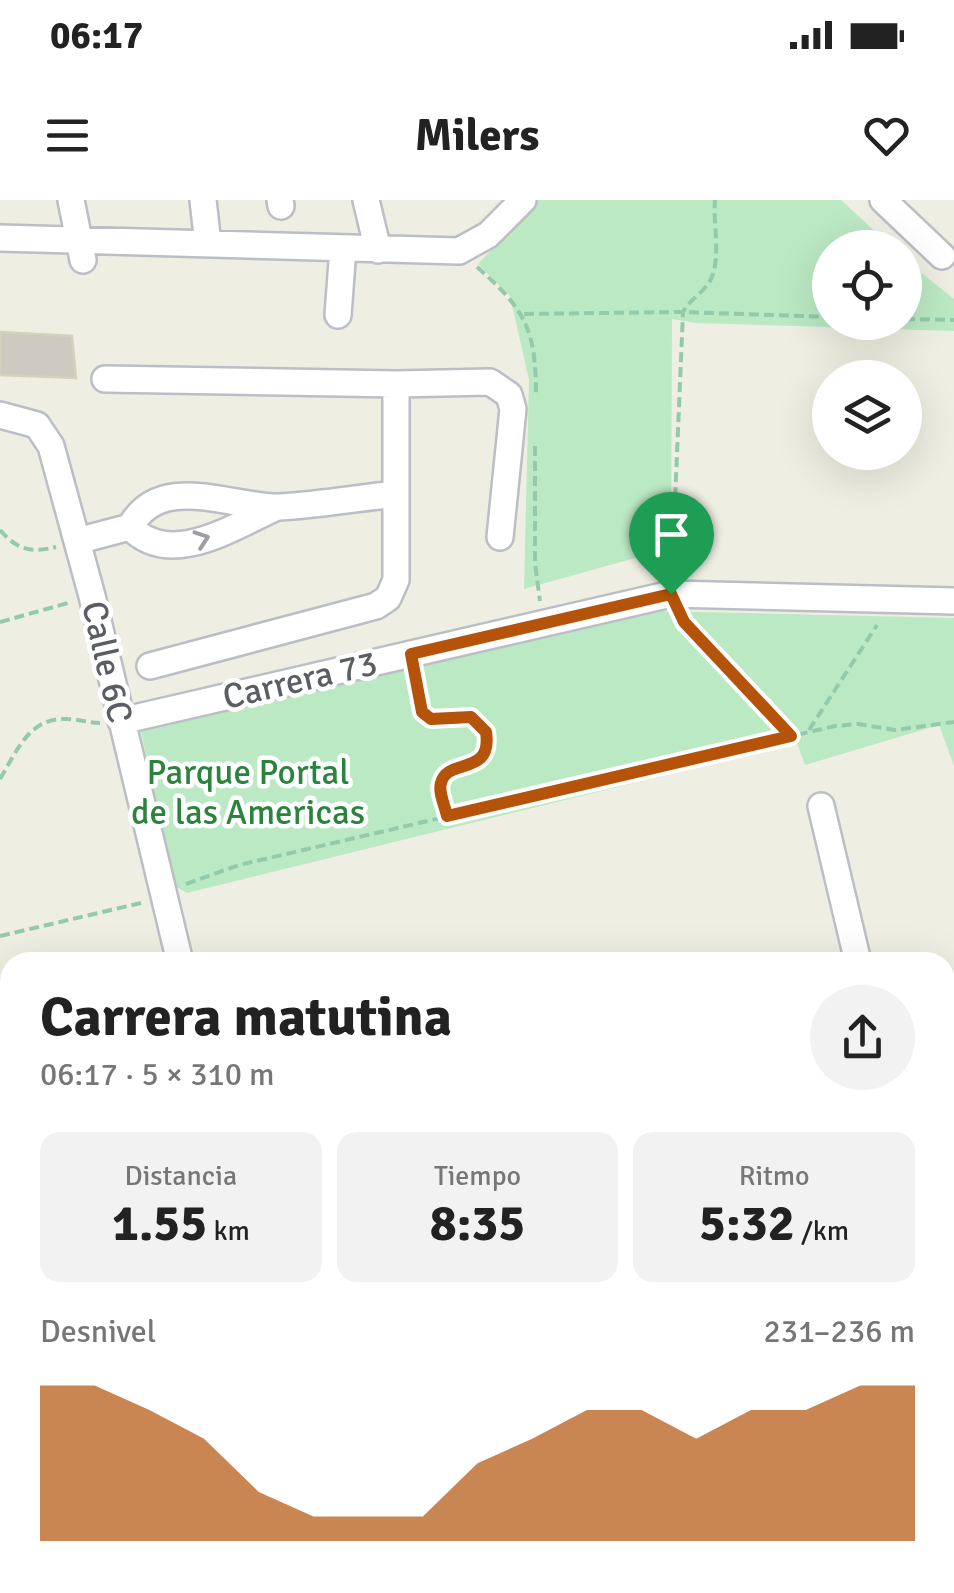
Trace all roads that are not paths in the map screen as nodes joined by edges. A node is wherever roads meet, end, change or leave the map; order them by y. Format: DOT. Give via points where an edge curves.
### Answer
graph roads {
  1 [pos="71,200"];
  2 [pos="204,200"];
  3 [pos="366,200"];
  4 [pos="523,200"];
  5 [pos="883,200"];
  6 [pos="0,238"];
  7 [pos="208,244"];
  8 [pos="343,248"];
  9 [pos="82,250"];
  10 [pos="378,250"];
  11 [pos="942,256"];
  12 [pos="338,315"];
  13 [pos="106,379"];
  14 [pos="396,384"];
  15 [pos="0,415"];
  16 [pos="396,494"];
  17 [pos="277,507"];
  18 [pos="130,527"];
  19 [pos="500,537"];
  20 [pos="77,541"];
  21 [pos="954,601"];
  22 [pos="150,666"];
  23 [pos="121,721"];
  24 [pos="821,806"];
  25 [pos="178,952"];
  26 [pos="856,952"];
  1 -- 9 [label="street"];
  2 -- 7 [label="street"];
  3 -- 10 [label="street"];
  4 -- 10 [label="street" via="474,246"];
  5 -- 11 [label="street"];
  6 -- 9 [label="street"];
  7 -- 8 [label="street"];
  7 -- 9 [label="street"];
  8 -- 10 [label="street"];
  8 -- 12 [label="street"];
  13 -- 14 [label="street"];
  14 -- 16 [label="street"];
  14 -- 19 [label="street" via="490,382 509,396"];
  15 -- 20 [label="street, Calle 6C" via="37,425 51,446"];
  16 -- 17 [label="street"];
  16 -- 22 [label="street" via="396,580 388,598"];
  17 -- 18 [label="street" via="176,496 138,512"];
  18 -- 17 [label="street, one-way" via="144,542 167,548"];
  18 -- 20 [label="street"];
  20 -- 23 [label="street, Calle 6C"];
  21 -- 23 [label="street, Carrera 73" via="671,594"];
  23 -- 25 [label="street, Calle 6C"];
  24 -- 26 [label="street"];
}
